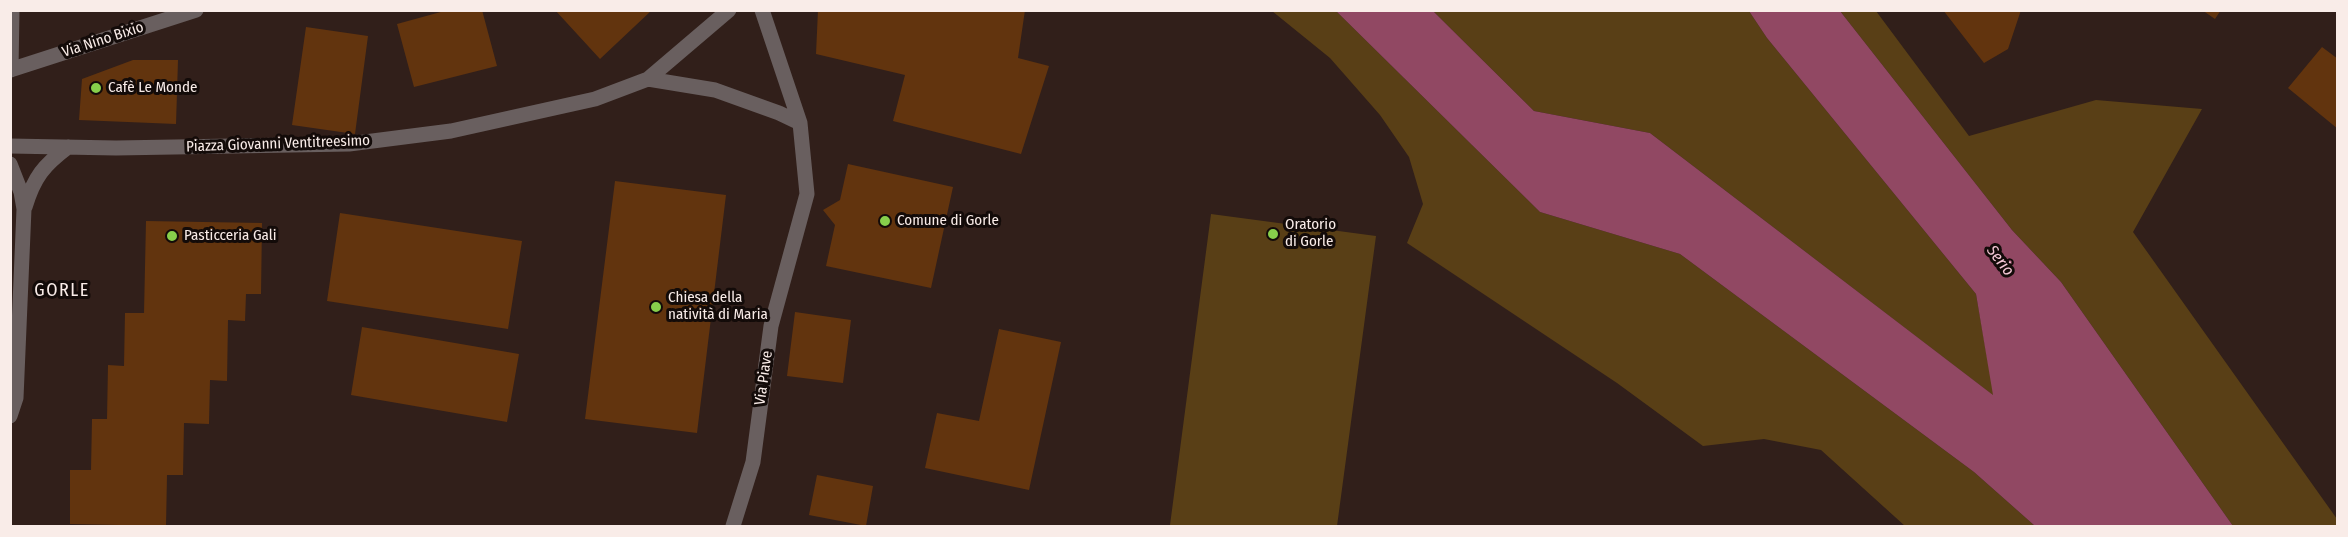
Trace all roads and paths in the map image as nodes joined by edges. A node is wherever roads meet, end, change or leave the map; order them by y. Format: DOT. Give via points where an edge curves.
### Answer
graph roads {
  1 [pos="12,10"];
  2 [pos="196,10"];
  3 [pos="729,10"];
  4 [pos="762,10"];
  5 [pos="11,70"];
  6 [pos="648,79"];
  7 [pos="800,123"];
  8 [pos="10,146"];
  9 [pos="68,147"];
  10 [pos="10,164"];
  11 [pos="24,209"];
  12 [pos="10,416"];
  13 [pos="733,526"];
  1 -- 5 [label="street"];
  2 -- 5 [label="street, Via Nino Bixio"];
  3 -- 6 [label="street, Piazza Giovanni Ventitreesimo"];
  4 -- 7 [label="street, Via Piave"];
  6 -- 7 [label="street" via="715,90"];
  6 -- 9 [label="street, Piazza Giovanni Ventitreesimo" via="595,99 462,128 349,144"];
  7 -- 13 [label="street, Via Piave" via="807,194 771,326 753,462"];
  8 -- 9 [label="street, Piazza Giovanni Ventitreesimo"];
  9 -- 11 [label="street" via="47,163 32,184"];
  10 -- 11 [label="street"];
  11 -- 12 [label="street" via="16,398"];
}
